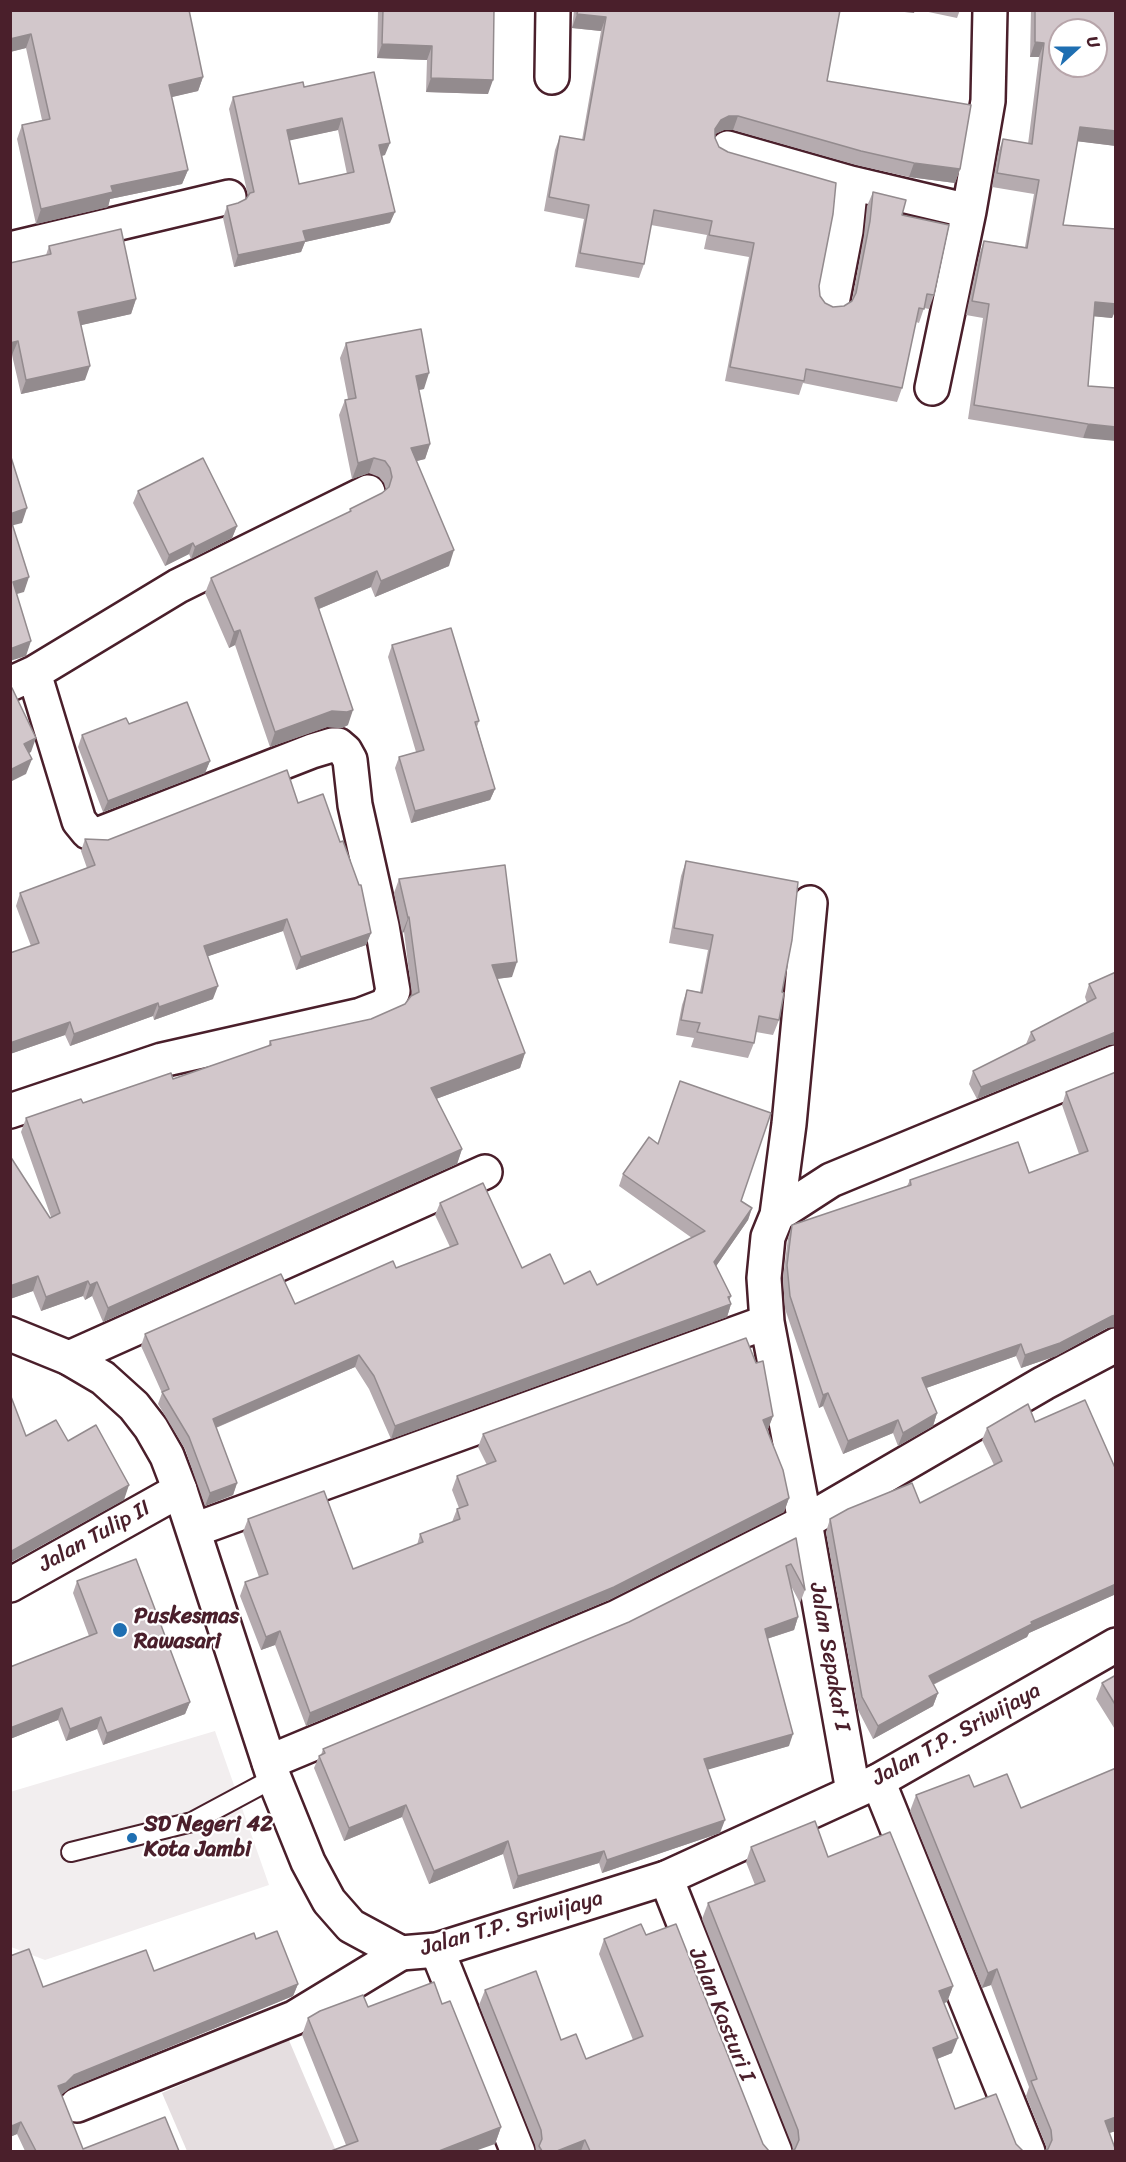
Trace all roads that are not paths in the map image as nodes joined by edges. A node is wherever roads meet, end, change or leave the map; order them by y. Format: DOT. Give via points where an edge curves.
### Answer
graph roads {
  1 [pos="554,10"];
  2 [pos="990,10"];
  3 [pos="552,77"];
  4 [pos="728,148"];
  5 [pos="851,183"];
  6 [pos="229,197"];
  7 [pos="969,211"];
  8 [pos="10,249"];
  9 [pos="832,303"];
  10 [pos="932,388"];
  11 [pos="368,492"];
  12 [pos="22,678"];
  13 [pos="810,903"];
  14 [pos="1116,1062"];
  15 [pos="10,1111"];
  16 [pos="485,1172"];
  17 [pos="777,1215"];
  18 [pos="767,1322"];
  19 [pos="10,1334"];
  20 [pos="1116,1346"];
  21 [pos="69,1358"];
  22 [pos="180,1490"];
  23 [pos="805,1522"];
  24 [pos="194,1530"];
  25 [pos="10,1585"];
  26 [pos="1116,1645"];
  27 [pos="271,1770"];
  28 [pos="866,1786"];
  29 [pos="71,1852"];
  30 [pos="666,1878"];
  31 [pos="437,1950"];
  32 [pos="401,1953"];
  33 [pos="77,2105"];
  34 [pos="518,2151"];
  35 [pos="775,2151"];
  36 [pos="1028,2151"];
  1 -- 3 [label="street"];
  2 -- 7 [label="street" via="988,101"];
  4 -- 5 [label="street"];
  5 -- 7 [label="street"];
  5 -- 9 [label="street"];
  6 -- 8 [label="street"];
  7 -- 10 [label="street"];
  11 -- 12 [label="street" via="178,586"];
  12 -- 15 [label="street" via="79,821 97,836 312,751 338,745 350,760 355,805 393,991 387,1005 361,1015 162,1060"];
  13 -- 17 [label="street, Jalan Sepakat I"];
  14 -- 17 [label="street" via="831,1179"];
  16 -- 21 [label="street"];
  17 -- 18 [label="street, Jalan Sepakat I" via="768,1237 764,1278"];
  18 -- 23 [label="street, Jalan Sepakat I"];
  18 -- 24 [label="street"];
  19 -- 21 [label="street, Jalan T.P. Sriwijaya"];
  20 -- 23 [label="street" via="1044,1383"];
  21 -- 22 [label="street, Jalan T.P. Sriwijaya" via="103,1378 134,1406 167,1456"];
  22 -- 24 [label="street, Jalan T.P. Sriwijaya"];
  22 -- 25 [label="street, Jalan Tulip II"];
  23 -- 27 [label="street" via="616,1617"];
  23 -- 28 [label="street, Jalan Sepakat I"];
  24 -- 27 [label="street, Jalan T.P. Sriwijaya"];
  26 -- 28 [label="street, Jalan T.P. Sriwijaya"];
  27 -- 29 [label="lane" via="192,1822"];
  27 -- 32 [label="street, Jalan T.P. Sriwijaya" via="308,1862 329,1901 351,1926"];
  28 -- 30 [label="street, Jalan T.P. Sriwijaya"];
  28 -- 36 [label="street, Jalan Sepakat I"];
  30 -- 31 [label="street, Jalan T.P. Sriwijaya"];
  30 -- 35 [label="street, Jalan Kasturi I"];
  31 -- 32 [label="street, Jalan T.P. Sriwijaya"];
  31 -- 34 [label="street"];
  32 -- 33 [label="street" via="294,2018"];
}
